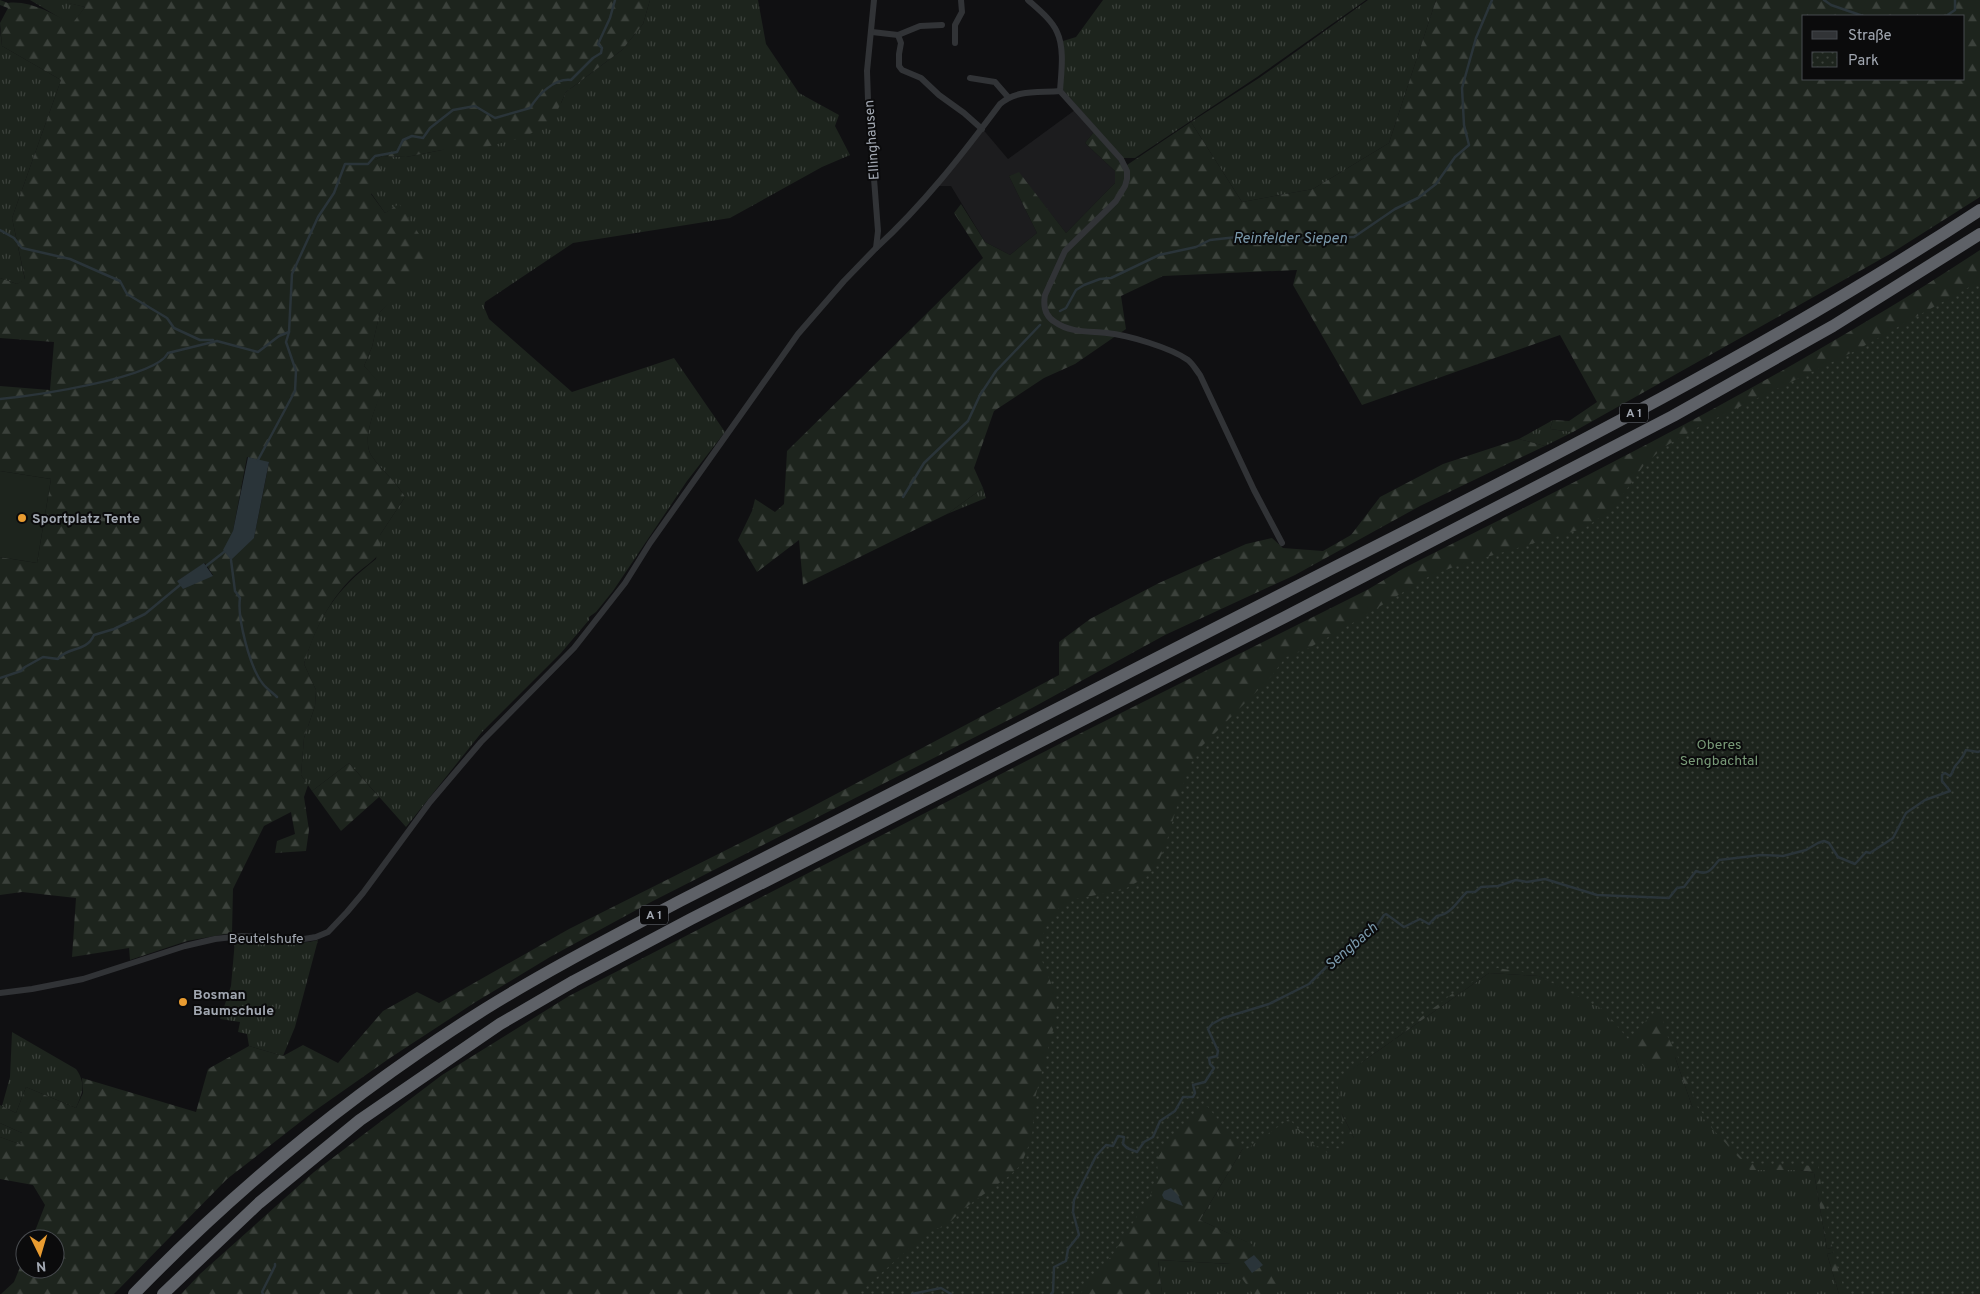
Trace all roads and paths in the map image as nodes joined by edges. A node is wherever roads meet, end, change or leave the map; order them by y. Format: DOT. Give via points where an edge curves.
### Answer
graph roads {
  1 [pos="874,0"];
  2 [pos="961,0"];
  3 [pos="1028,0"];
  4 [pos="942,25"];
  5 [pos="872,32"];
  6 [pos="898,35"];
  7 [pos="955,43"];
  8 [pos="970,78"];
  9 [pos="1060,91"];
  10 [pos="1008,97"];
  11 [pos="982,129"];
  12 [pos="1980,210"];
  13 [pos="1980,234"];
  14 [pos="876,248"];
  15 [pos="1282,543"];
  16 [pos="0,993"];
  17 [pos="134,1294"];
  18 [pos="164,1294"];
  1 -- 5 [label="street, Ellinghausen"];
  2 -- 7 [label="street" via="962,12 955,25"];
  3 -- 9 [label="street" via="1059,36"];
  4 -- 6 [label="street" via="920,26"];
  5 -- 6 [label="street"];
  5 -- 14 [label="street, Ellinghausen" via="868,100 878,231"];
  6 -- 11 [label="street" via="901,43 899,66 902,70 922,78"];
  8 -- 10 [label="street" via="995,82"];
  9 -- 10 [label="street"];
  9 -- 15 [label="street" via="1121,159 1127,179 1116,201 1065,251 1045,295 1049,317 1060,326 1139,340 1176,353 1194,366"];
  10 -- 11 [label="street"];
  11 -- 14 [label="street" via="949,170"];
  12 -- 17 [label="highway, A 1" via="1746,353 1580,442 672,905 486,1008 438,1039 310,1133 198,1230"];
  13 -- 18 [label="highway, A 1" via="1833,326 1673,416 691,919 500,1024 332,1142 253,1208"];
  14 -- 16 [label="street, Beutelshufe" via="798,334 624,583 574,648 481,742 430,802 348,912 328,932 304,939 242,936 215,939 84,979"];
}
